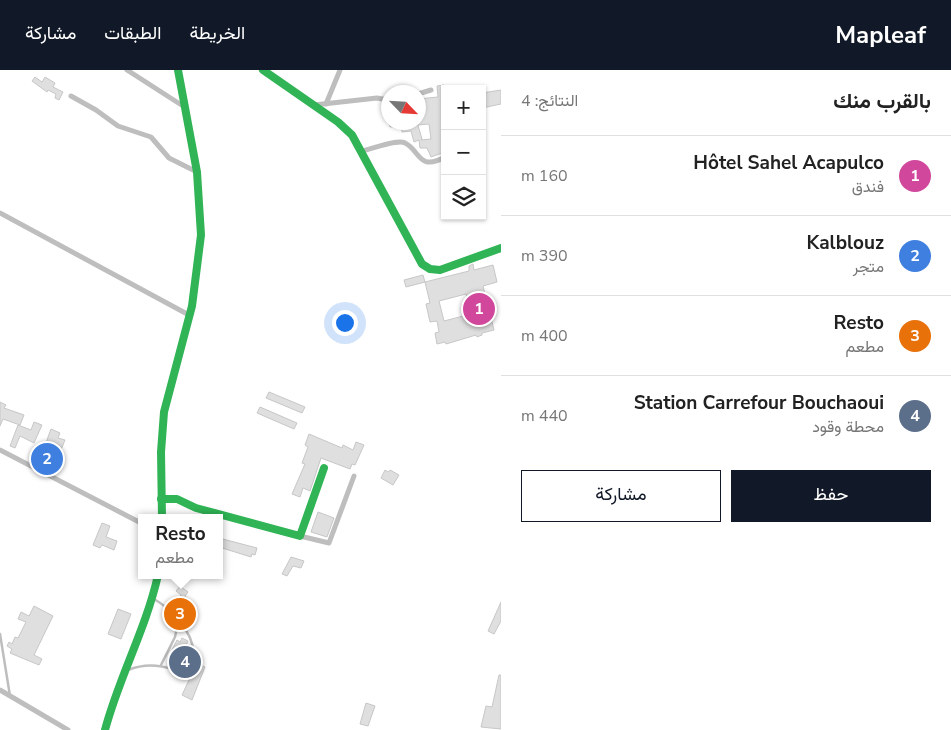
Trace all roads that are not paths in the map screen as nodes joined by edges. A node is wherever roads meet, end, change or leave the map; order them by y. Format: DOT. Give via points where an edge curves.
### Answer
graph roads {
  1 [pos="127,70"];
  2 [pos="178,70"];
  3 [pos="263,70"];
  4 [pos="340,70"];
  5 [pos="431,90"];
  6 [pos="426,92"];
  7 [pos="71,96"];
  8 [pos="381,99"];
  9 [pos="326,104"];
  10 [pos="314,105"];
  11 [pos="183,106"];
  12 [pos="362,151"];
  13 [pos="441,159"];
  14 [pos="197,172"];
  15 [pos="0,213"];
  16 [pos="501,248"];
  17 [pos="189,315"];
  18 [pos="0,450"];
  19 [pos="324,468"];
  20 [pos="354,476"];
  21 [pos="161,499"];
  22 [pos="162,514"];
  23 [pos="218,514"];
  24 [pos="223,515"];
  25 [pos="138,521"];
  26 [pos="300,536"];
  27 [pos="157,579"];
  28 [pos="154,599"];
  29 [pos="178,621"];
  30 [pos="0,634"];
  31 [pos="161,665"];
  32 [pos="125,671"];
  33 [pos="0,690"];
  34 [pos="10,696"];
  35 [pos="68,730"];
  36 [pos="105,730"];
  1 -- 11 [label="street"];
  2 -- 11 [label="main road"];
  3 -- 10 [label="main road"];
  4 -- 9 [label="street"];
  5 -- 6 [label="street"];
  7 -- 14 [label="street" via="118,126 151,138 168,158"];
  8 -- 9 [label="street"];
  9 -- 10 [label="street"];
  10 -- 12 [label="main road" via="346,128"];
  11 -- 14 [label="main road"];
  12 -- 13 [label="street" via="400,142 406,143 421,159 436,162"];
  12 -- 16 [label="main road" via="422,264 440,270"];
  14 -- 17 [label="main road" via="201,235"];
  15 -- 17 [label="street"];
  17 -- 21 [label="main road" via="164,412 160,452"];
  18 -- 25 [label="street"];
  19 -- 26 [label="main road"];
  20 -- 26 [label="street" via="329,543"];
  21 -- 22 [label="main road"];
  21 -- 23 [label="main road" via="177,499"];
  24 -- 26 [label="main road"];
  27 -- 28 [label="main road"];
  28 -- 29 [label="lane"];
  28 -- 32 [label="main road"];
  29 -- 31 [label="lane" via="175,637"];
  29 -- 31 [label="lane" via="191,639 194,653 184,672"];
  30 -- 34 [label="lane"];
  31 -- 32 [label="lane"];
  32 -- 36 [label="main road"];
  33 -- 34 [label="street"];
  34 -- 35 [label="street"];
}
